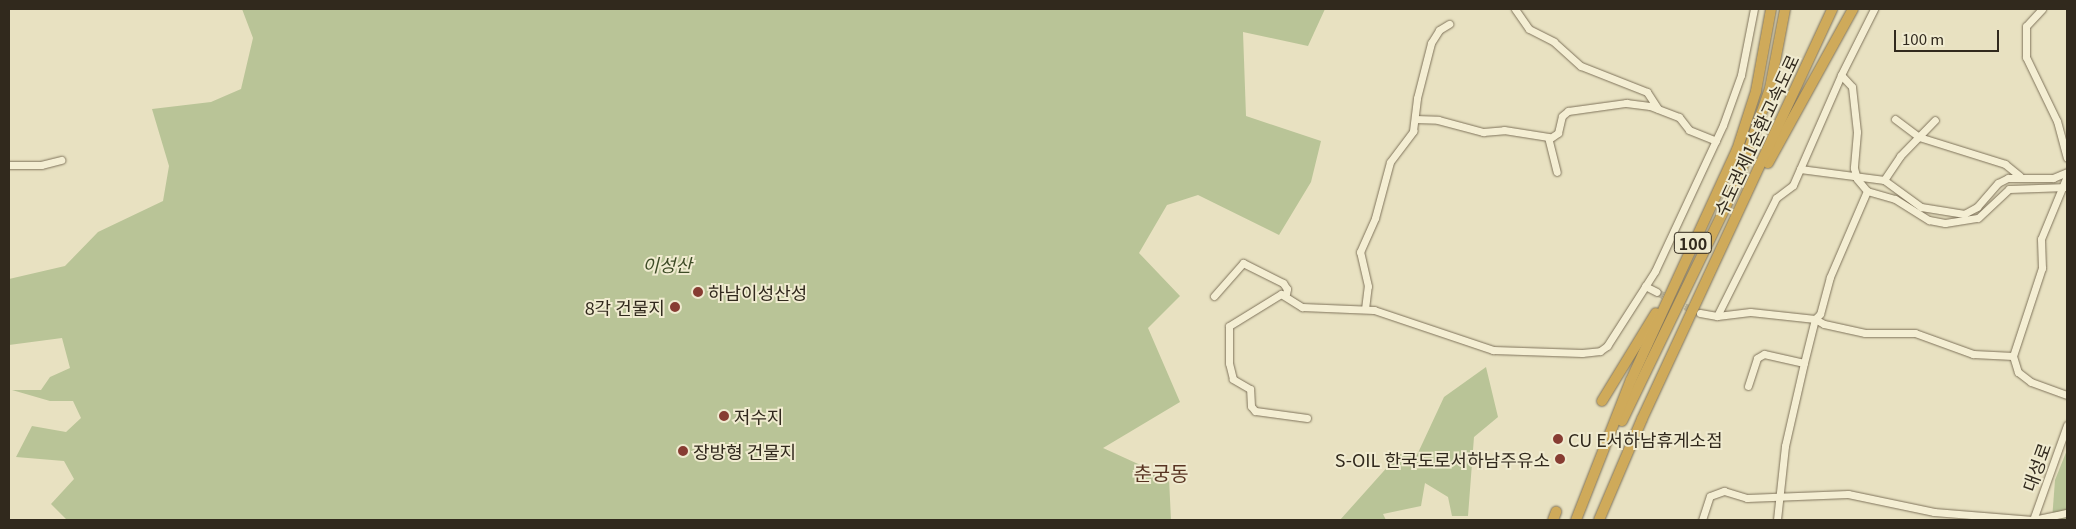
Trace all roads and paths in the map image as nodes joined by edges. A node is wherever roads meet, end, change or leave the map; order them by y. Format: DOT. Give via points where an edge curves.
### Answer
graph roads {
  1 [pos="1515,9"];
  2 [pos="1754,9"];
  3 [pos="1770,9"];
  4 [pos="1785,9"];
  5 [pos="1832,9"];
  6 [pos="1853,9"];
  7 [pos="1874,9"];
  8 [pos="2042,9"];
  9 [pos="1449,24"];
  10 [pos="1841,75"];
  11 [pos="1658,109"];
  12 [pos="1415,119"];
  13 [pos="1895,119"];
  14 [pos="1935,120"];
  15 [pos="1919,137"];
  16 [pos="1549,139"];
  17 [pos="1716,141"];
  18 [pos="2067,158"];
  19 [pos="62,160"];
  20 [pos="9,165"];
  21 [pos="1800,169"];
  22 [pos="1557,172"];
  23 [pos="2067,174"];
  24 [pos="2020,176"];
  25 [pos="1857,179"];
  26 [pos="1884,180"];
  27 [pos="2064,188"];
  28 [pos="1867,191"];
  29 [pos="1732,224"];
  30 [pos="1646,286"];
  31 [pos="1670,291"];
  32 [pos="1657,292"];
  33 [pos="1286,294"];
  34 [pos="1214,296"];
  35 [pos="1365,309"];
  36 [pos="1700,313"];
  37 [pos="1717,316"];
  38 [pos="1815,319"];
  39 [pos="2013,356"];
  40 [pos="1804,363"];
  41 [pos="1748,386"];
  42 [pos="2067,395"];
  43 [pos="1602,401"];
  44 [pos="1307,418"];
  45 [pos="2067,424"];
  46 [pos="1596,472"];
  47 [pos="1780,498"];
  48 [pos="2067,513"];
  49 [pos="1576,520"];
  50 [pos="1600,520"];
  51 [pos="1702,520"];
  52 [pos="1777,520"];
  53 [pos="2033,520"];
  1 -- 11 [label="street" via="1529,29 1542,34 1581,66 1647,92"];
  2 -- 17 [label="street" via="1742,75"];
  3 -- 31 [label="highway, 수도권제1순환고속도로 / 100" via="1756,91 1737,150"];
  4 -- 46 [label="highway" via="1770,88 1737,183"];
  5 -- 29 [label="highway, 수도권제1순환고속도로 / 100"];
  6 -- 29 [label="highway"];
  7 -- 10 [label="street"];
  8 -- 18 [label="street" via="2026,26 2026,57 2057,121"];
  9 -- 12 [label="street" via="1439,30 1431,43"];
  10 -- 21 [label="street"];
  10 -- 25 [label="street" via="1852,87 1855,104 1854,168"];
  11 -- 16 [label="street" via="1626,104 1568,111 1562,116 1558,133"];
  11 -- 17 [label="street" via="1679,117 1689,130 1699,136"];
  12 -- 16 [label="street" via="1438,120 1483,132 1532,133"];
  12 -- 35 [label="street" via="1406,143 1390,162 1375,218 1360,252 1368,286"];
  13 -- 15 [label="street"];
  14 -- 15 [label="street"];
  15 -- 24 [label="street" via="2005,164"];
  15 -- 26 [label="street" via="1900,156"];
  16 -- 22 [label="street"];
  17 -- 30 [label="street"];
  19 -- 20 [label="street" via="41,165"];
  21 -- 25 [label="street"];
  21 -- 37 [label="street" via="1794,185 1776,198"];
  23 -- 24 [label="street" via="2032,180"];
  23 -- 27 [label="street"];
  24 -- 26 [label="street" via="1998,183 1977,207 1964,214 1921,207"];
  25 -- 26 [label="street"];
  25 -- 28 [label="street"];
  27 -- 28 [label="street" via="2008,189 1978,218 1945,223 1929,220 1895,199"];
  27 -- 39 [label="street" via="2041,239 2042,268"];
  28 -- 38 [label="street" via="1830,277 1820,314"];
  29 -- 50 [label="highway, 수도권제1순환고속도로 / 100" via="1642,419"];
  30 -- 32 [label="street"];
  30 -- 35 [label="street" via="1607,346 1582,353 1493,350"];
  31 -- 43 [label="highway"];
  31 -- 46 [label="highway, 수도권제1순환고속도로 / 100"];
  33 -- 34 [label="street" via="1283,283 1244,264"];
  33 -- 35 [label="street" via="1302,307"];
  33 -- 44 [label="street" via="1272,298 1230,326 1229,363 1232,379 1250,389 1251,406 1255,411"];
  36 -- 37 [label="street"];
  37 -- 38 [label="street" via="1750,312"];
  38 -- 39 [label="street" via="1865,333 1916,333 1973,354"];
  38 -- 40 [label="street"];
  39 -- 42 [label="street" via="2018,372 2031,382"];
  40 -- 41 [label="street" via="1764,354 1757,358"];
  40 -- 47 [label="street" via="1785,446"];
  45 -- 53 [label="street, 대성로"];
  46 -- 49 [label="highway, 수도권제1순환고속도로 / 100"];
  47 -- 51 [label="street" via="1747,498 1724,491 1710,496"];
  47 -- 52 [label="street"];
  47 -- 53 [label="street" via="1848,494 1934,512"];
  48 -- 53 [label="street"];
}
